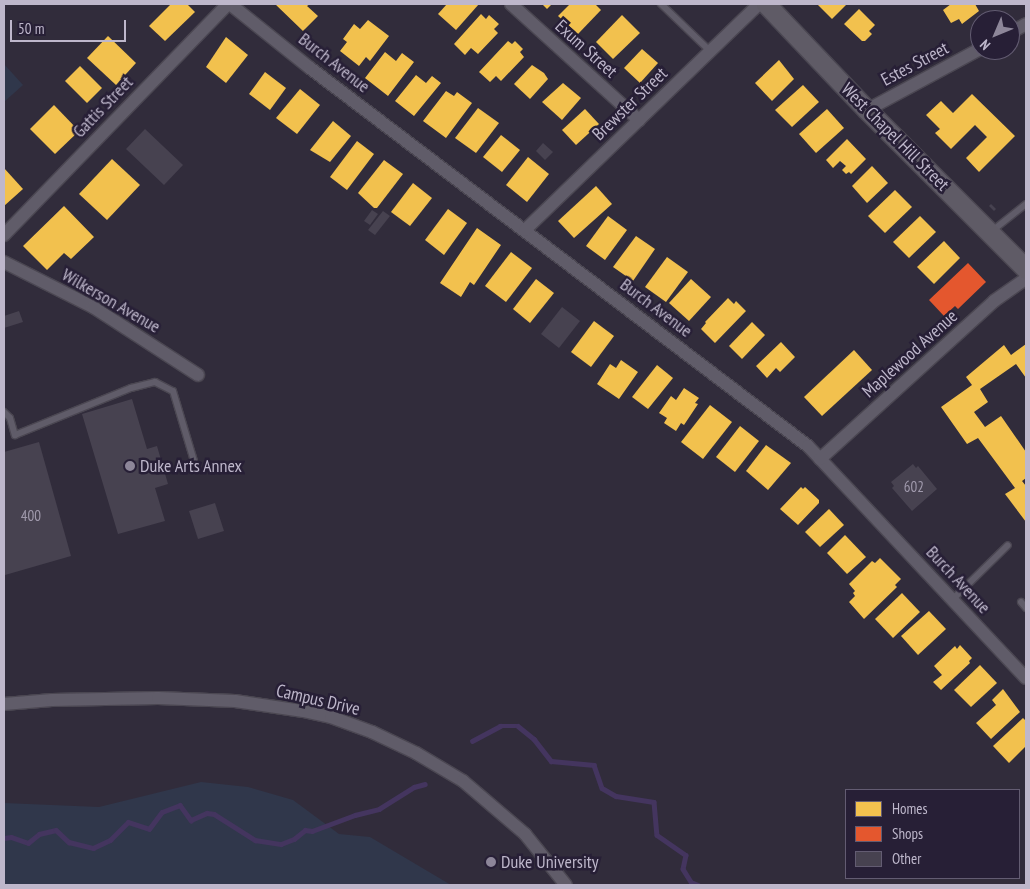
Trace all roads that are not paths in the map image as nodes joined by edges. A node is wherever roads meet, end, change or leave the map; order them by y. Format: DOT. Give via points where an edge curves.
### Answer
graph roads {
  1 [pos="229,4"];
  2 [pos="511,4"];
  3 [pos="661,4"];
  4 [pos="759,4"];
  5 [pos="766,4"];
  6 [pos="710,51"];
  7 [pos="970,54"];
  8 [pos="867,110"];
  9 [pos="639,120"];
  10 [pos="1026,204"];
  11 [pos="524,230"];
  12 [pos="990,232"];
  13 [pos="4,235"];
  14 [pos="4,262"];
  15 [pos="1026,269"];
  16 [pos="1026,279"];
  17 [pos="198,375"];
  18 [pos="4,412"];
  19 [pos="820,460"];
  20 [pos="194,461"];
  21 [pos="1008,545"];
  22 [pos="952,600"];
  23 [pos="1020,602"];
  24 [pos="1026,608"];
  25 [pos="1026,678"];
  26 [pos="4,704"];
  27 [pos="566,885"];
  1 -- 11 [label="street, Burch Avenue"];
  1 -- 13 [label="street, Gattis Street"];
  2 -- 9 [label="street, Exum Street"];
  3 -- 6 [label="lane"];
  4 -- 6 [label="street, Brewster Street"];
  5 -- 8 [label="main road, West Chapel Hill Street"];
  6 -- 9 [label="street, Brewster Street"];
  7 -- 8 [label="street, Estes Street"];
  8 -- 12 [label="main road, West Chapel Hill Street"];
  9 -- 11 [label="street, Brewster Street"];
  10 -- 12 [label="lane"];
  11 -- 19 [label="street, Burch Avenue" via="808,446"];
  12 -- 15 [label="main road, West Chapel Hill Street"];
  14 -- 17 [label="street, Wilkerson Avenue" via="93,307"];
  16 -- 19 [label="street, Maplewood Avenue" via="994,301"];
  18 -- 20 [label="lane" via="10,418 15,435 131,388 155,382 173,391"];
  19 -- 22 [label="street, Burch Avenue"];
  21 -- 22 [label="lane"];
  22 -- 25 [label="street, Burch Avenue"];
  23 -- 24 [label="lane"];
  26 -- 27 [label="street, Campus Drive" via="158,698 235,701 331,717 416,753 463,782 525,834"];
}
